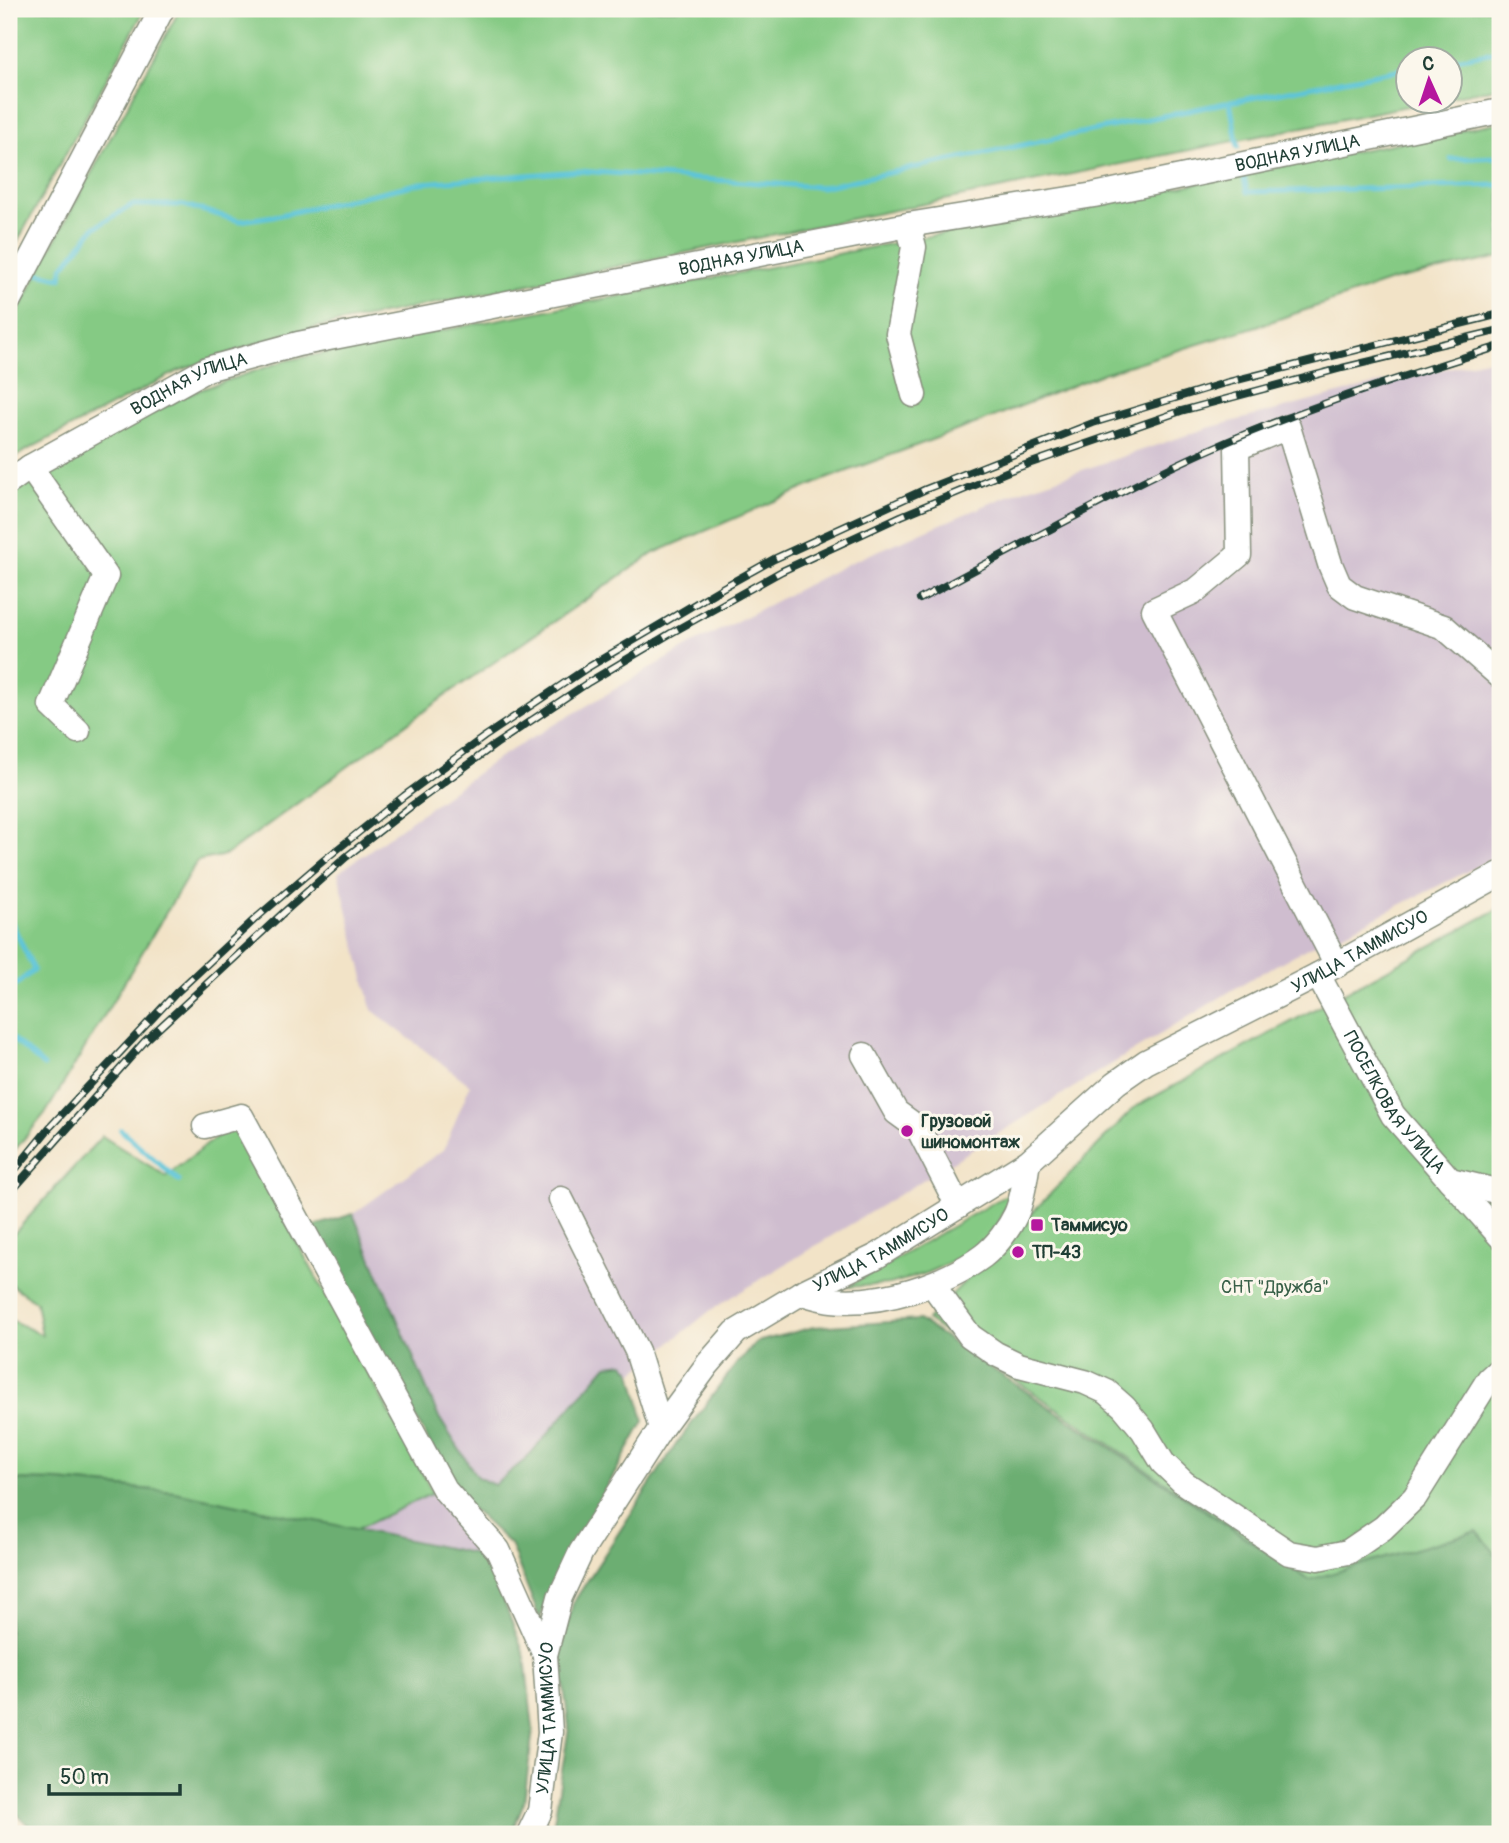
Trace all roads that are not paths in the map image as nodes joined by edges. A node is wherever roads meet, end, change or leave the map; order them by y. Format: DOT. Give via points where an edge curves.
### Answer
graph roads {
  1 [pos="162,9"];
  2 [pos="1500,111"];
  3 [pos="908,225"];
  4 [pos="9,300"];
  5 [pos="914,395"];
  6 [pos="30,467"];
  7 [pos="9,482"];
  8 [pos="1500,676"];
  9 [pos="78,731"];
  10 [pos="1500,874"];
  11 [pos="1328,970"];
  12 [pos="864,1055"];
  13 [pos="205,1126"];
  14 [pos="1028,1162"];
  15 [pos="1450,1180"];
  16 [pos="1500,1192"];
  17 [pos="561,1199"];
  18 [pos="958,1206"];
  19 [pos="1500,1236"];
  20 [pos="932,1284"];
  21 [pos="801,1293"];
  22 [pos="1500,1369"];
  23 [pos="661,1428"];
  24 [pos="545,1655"];
  25 [pos="529,1834"];
  1 -- 4 [label="street"];
  2 -- 3 [label="street, ВОДНАЯ УЛИЦА" via="1094,195"];
  3 -- 5 [label="street" via="914,247 898,334"];
  3 -- 6 [label="street, ВОДНАЯ УЛИЦА" via="298,344 207,369"];
  6 -- 7 [label="street, ВОДНАЯ УЛИЦА"];
  6 -- 9 [label="street" via="106,576 51,705"];
  8 -- 11 [label="street, ПОСЕЛКОВАЯ УЛИЦА" via="1444,627 1355,597 1339,585 1289,427 1237,447 1239,555 1197,590 1154,610"];
  10 -- 11 [label="street, УЛИЦА ТАММИСУО"];
  11 -- 14 [label="street, УЛИЦА ТАММИСУО" via="1146,1062"];
  11 -- 15 [label="street, ПОСЕЛКОВАЯ УЛИЦА" via="1393,1115"];
  12 -- 18 [label="street" via="896,1112 918,1128"];
  13 -- 24 [label="street" via="241,1116 444,1489 498,1550"];
  14 -- 18 [label="street, УЛИЦА ТАММИСУО"];
  14 -- 20 [label="street" via="1021,1199 1006,1230 984,1255"];
  15 -- 16 [label="street, ПОСЕЛКОВАЯ УЛИЦА"];
  15 -- 19 [label="street"];
  17 -- 23 [label="street" via="636,1351"];
  18 -- 21 [label="street, УЛИЦА ТАММИСУО" via="877,1256"];
  20 -- 21 [label="street" via="858,1300 829,1300"];
  20 -- 22 [label="street" via="970,1336 1019,1365 1107,1392 1184,1483 1289,1553 1318,1558 1348,1552 1384,1528 1415,1497"];
  21 -- 23 [label="street, УЛИЦА ТАММИСУО" via="736,1332"];
  23 -- 24 [label="street, УЛИЦА ТАММИСУО" via="581,1552 560,1597"];
  24 -- 25 [label="street, УЛИЦА ТАММИСУО" via="550,1732 540,1811"];
}
